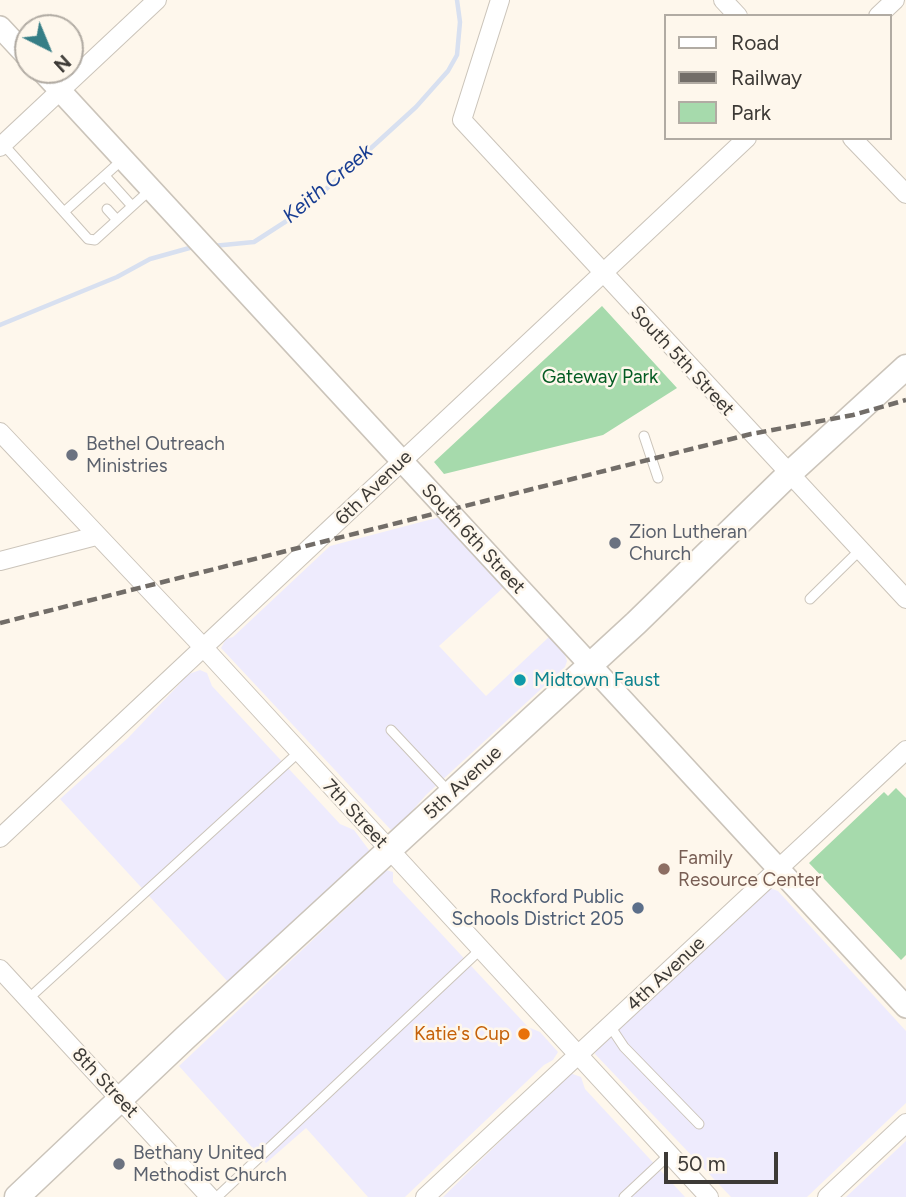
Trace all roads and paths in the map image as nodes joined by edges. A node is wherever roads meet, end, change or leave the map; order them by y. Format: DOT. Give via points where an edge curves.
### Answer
graph roads {
  1 [pos="157,0"];
  2 [pos="500,0"];
  3 [pos="723,0"];
  4 [pos="895,0"];
  5 [pos="736,14"];
  6 [pos="880,14"];
  7 [pos="0,27"];
  8 [pos="14,42"];
  9 [pos="55,84"];
  10 [pos="61,90"];
  11 [pos="745,140"];
  12 [pos="854,140"];
  13 [pos="2,146"];
  14 [pos="122,160"];
  15 [pos="105,176"];
  16 [pos="151,189"];
  17 [pos="906,194"];
  18 [pos="132,206"];
  19 [pos="107,209"];
  20 [pos="64,212"];
  21 [pos="117,220"];
  22 [pos="601,274"];
  23 [pos="906,367"];
  24 [pos="0,432"];
  25 [pos="644,436"];
  26 [pos="401,461"];
  27 [pos="789,474"];
  28 [pos="658,478"];
  29 [pos="96,536"];
  30 [pos="860,550"];
  31 [pos="0,561"];
  32 [pos="810,599"];
  33 [pos="906,599"];
  34 [pos="204,648"];
  35 [pos="589,666"];
  36 [pos="391,730"];
  37 [pos="906,750"];
  38 [pos="299,752"];
  39 [pos="451,795"];
  40 [pos="0,838"];
  41 [pos="390,851"];
  42 [pos="778,869"];
  43 [pos="481,949"];
  44 [pos="0,969"];
  45 [pos="28,999"];
  46 [pos="906,1007"];
  47 [pos="610,1026"];
  48 [pos="579,1054"];
  49 [pos="120,1099"];
  50 [pos="906,1123"];
  51 [pos="699,1125"];
  52 [pos="670,1154"];
  53 [pos="17,1197"];
  54 [pos="210,1197"];
  55 [pos="217,1197"];
  56 [pos="425,1197"];
  57 [pos="624,1197"];
  58 [pos="709,1197"];
  59 [pos="827,1197"];
  1 -- 10 [label="street"];
  2 -- 22 [label="street, South 5th Street" via="462,120"];
  3 -- 5 [label="street"];
  4 -- 6 [label="street"];
  7 -- 8 [label="street"];
  9 -- 10 [label="street, South 6th Street"];
  10 -- 13 [label="street"];
  10 -- 14 [label="street, South 6th Street"];
  11 -- 22 [label="street, 6th Avenue"];
  12 -- 17 [label="street"];
  13 -- 20 [label="lane"];
  14 -- 15 [label="lane"];
  14 -- 16 [label="street, South 6th Street"];
  15 -- 18 [label="lane"];
  15 -- 20 [label="lane" via="93,193"];
  16 -- 18 [label="lane"];
  16 -- 26 [label="street, South 6th Street"];
  18 -- 21 [label="lane"];
  19 -- 21 [label="lane"];
  20 -- 21 [label="lane" via="88,239 95,240"];
  22 -- 26 [label="street, 6th Avenue"];
  22 -- 27 [label="street, South 5th Street"];
  23 -- 27 [label="main road, 5th Avenue"];
  24 -- 29 [label="street, 7th Street"];
  25 -- 28 [label="lane"];
  26 -- 34 [label="street, 6th Avenue"];
  26 -- 35 [label="street, South 6th Street"];
  27 -- 30 [label="street, South 5th Street"];
  27 -- 35 [label="main road, 5th Avenue"];
  29 -- 31 [label="street"];
  29 -- 34 [label="street, 7th Street"];
  30 -- 32 [label="lane"];
  30 -- 33 [label="street, South 5th Street"];
  34 -- 38 [label="street, 7th Street"];
  34 -- 40 [label="street, 6th Avenue"];
  35 -- 39 [label="main road, 5th Avenue"];
  35 -- 42 [label="street, South 6th Street"];
  36 -- 39 [label="lane"];
  37 -- 42 [label="street, 4th Avenue"];
  38 -- 41 [label="street, 7th Street"];
  38 -- 45 [label="lane"];
  39 -- 41 [label="main road, 5th Avenue"];
  41 -- 43 [label="street, 7th Street"];
  41 -- 49 [label="main road, 5th Avenue"];
  42 -- 46 [label="street, South 6th Street"];
  42 -- 47 [label="street, 4th Avenue"];
  43 -- 48 [label="street, 7th Street"];
  43 -- 55 [label="lane"];
  44 -- 45 [label="street, 8th Street"];
  45 -- 49 [label="street, 8th Street"];
  47 -- 48 [label="street, 4th Avenue"];
  47 -- 51 [label="lane" via="624,1047"];
  48 -- 52 [label="street, 7th Street"];
  48 -- 56 [label="street, 4th Avenue"];
  49 -- 53 [label="main road, 5th Avenue"];
  49 -- 54 [label="street, 8th Street"];
  50 -- 59 [label="street"];
  52 -- 57 [label="lane"];
  52 -- 58 [label="street, 7th Street"];
}
